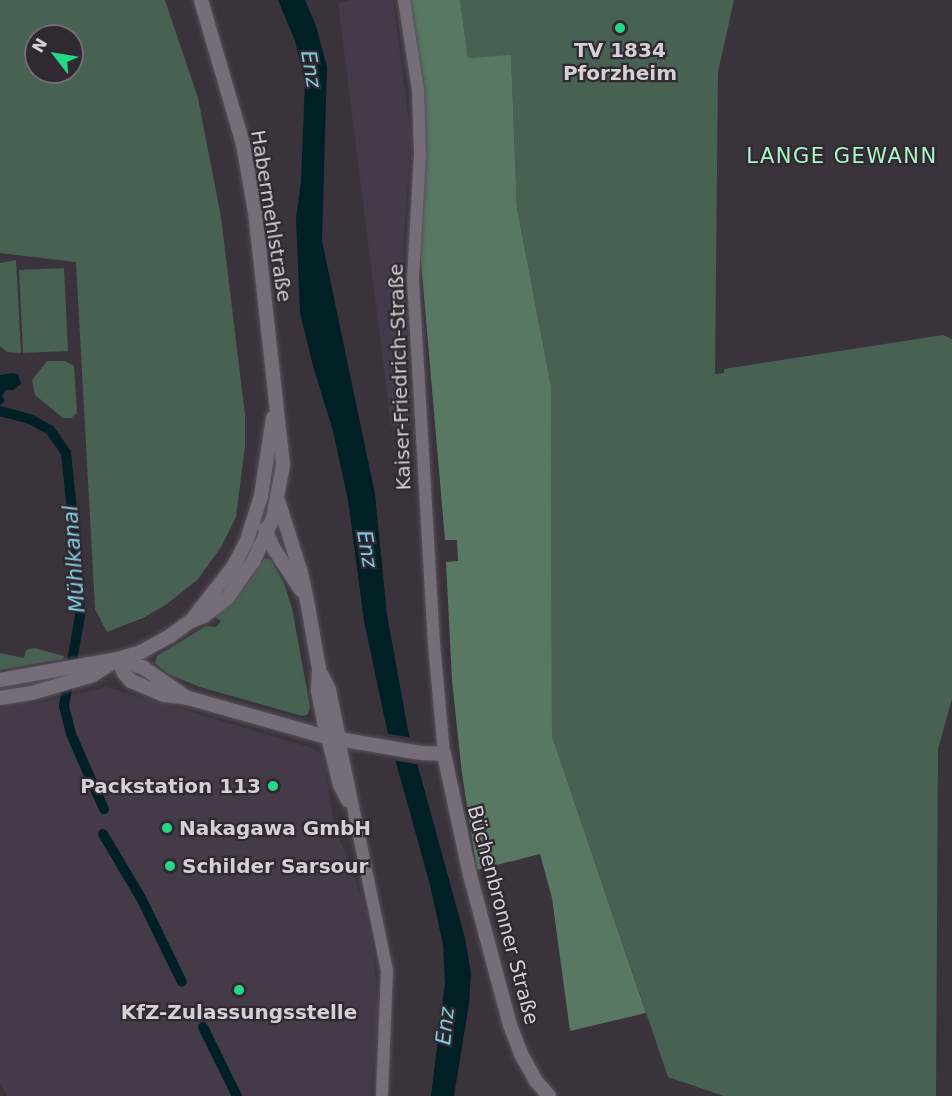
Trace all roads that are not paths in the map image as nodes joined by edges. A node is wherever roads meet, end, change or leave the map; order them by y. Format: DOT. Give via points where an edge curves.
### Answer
graph roads {
  1 [pos="201,0"];
  2 [pos="404,0"];
  3 [pos="275,406"];
  4 [pos="261,495"];
  5 [pos="278,501"];
  6 [pos="267,534"];
  7 [pos="305,597"];
  8 [pos="191,621"];
  9 [pos="118,659"];
  10 [pos="91,670"];
  11 [pos="0,680"];
  12 [pos="0,698"];
  13 [pos="333,738"];
  14 [pos="444,754"];
  15 [pos="382,1096"];
  16 [pos="549,1096"];
  1 -- 3 [label="main road, Habermehlstraße" via="245,155 255,212"];
  2 -- 14 [label="street, Kaiser-Friedrich-Straße" via="418,90 420,154 413,280"];
  3 -- 4 [label="main road, Habermehlstraße"];
  3 -- 5 [label="main road, Habermehlstraße" via="283,454"];
  4 -- 6 [label="main road, Habermehlstraße"];
  4 -- 8 [label="main road, Habermehlstraße" via="246,543 233,567"];
  5 -- 6 [label="main road, Habermehlstraße"];
  5 -- 7 [label="main road"];
  6 -- 7 [label="main road"];
  6 -- 8 [label="main road, Habermehlstraße" via="228,597"];
  7 -- 13 [label="main road" via="319,669 328,690"];
  8 -- 9 [label="main road, Habermehlstraße" via="161,641"];
  9 -- 10 [label="main road, Habermehlstraße"];
  9 -- 13 [label="main road" via="124,673 137,685 164,696 188,698"];
  10 -- 11 [label="main road, Habermehlstraße"];
  10 -- 12 [label="main road, Habermehlstraße" via="53,687"];
  13 -- 14 [label="main road"];
  13 -- 15 [label="street" via="387,970"];
  14 -- 16 [label="main road, Büchenbronner Straße" via="470,875 507,1016 520,1054"];
}
